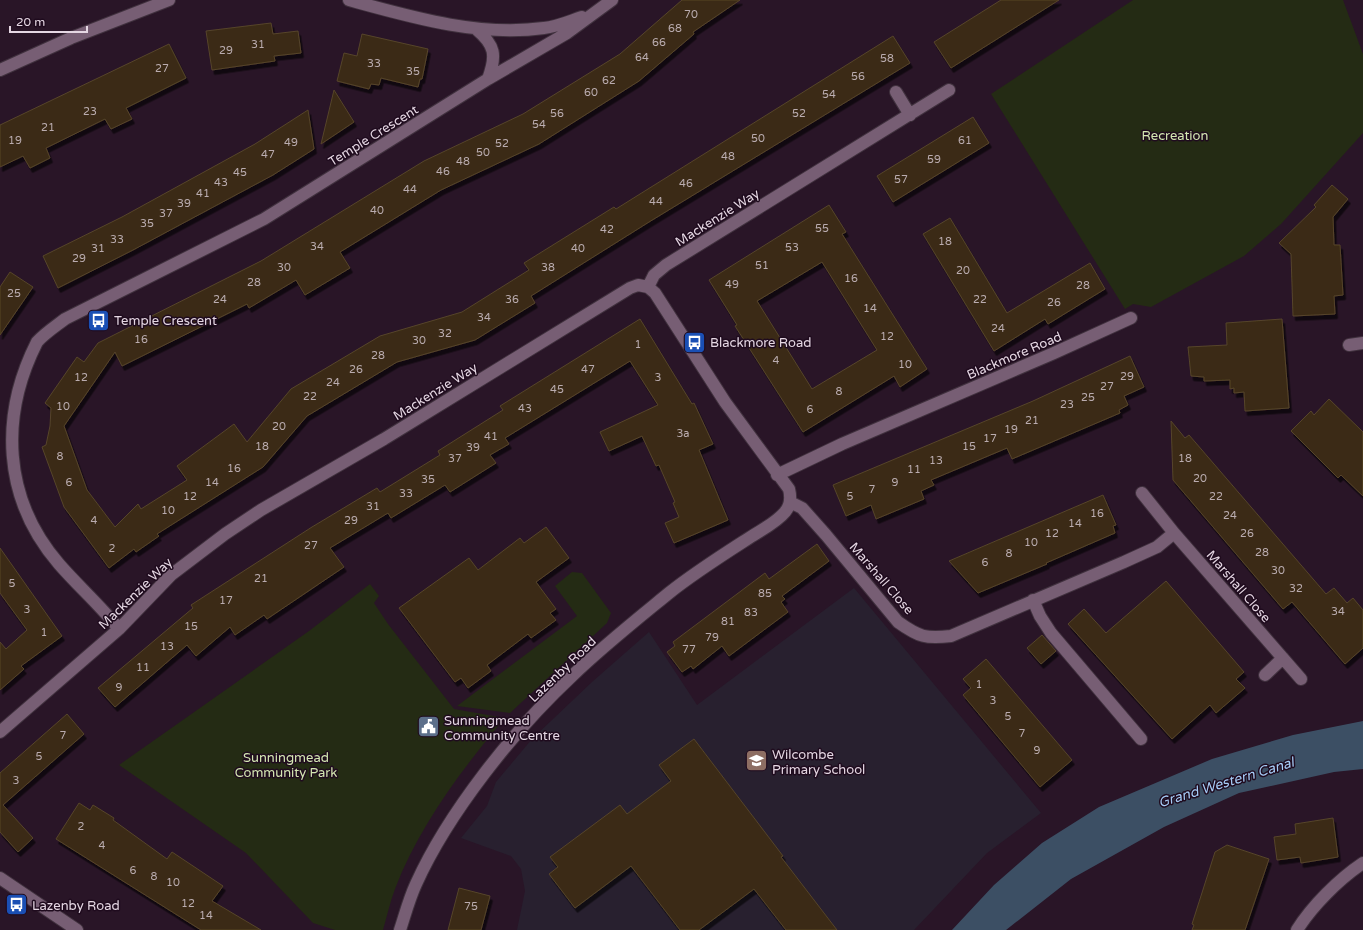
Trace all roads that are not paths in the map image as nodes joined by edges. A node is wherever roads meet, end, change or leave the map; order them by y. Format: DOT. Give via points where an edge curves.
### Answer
graph roads {
  1 [pos="169,0"];
  2 [pos="348,0"];
  3 [pos="612,0"];
  4 [pos="590,15"];
  5 [pos="476,29"];
  6 [pos="0,70"];
  7 [pos="488,79"];
  8 [pos="950,90"];
  9 [pos="896,92"];
  10 [pos="910,115"];
  11 [pos="648,287"];
  12 [pos="1131,318"];
  13 [pos="1363,343"];
  14 [pos="1349,345"];
  15 [pos="1,433"];
  16 [pos="777,475"];
  17 [pos="1142,493"];
  18 [pos="790,502"];
  19 [pos="1174,533"];
  20 [pos="1033,600"];
  21 [pos="119,628"];
  22 [pos="1283,658"];
  23 [pos="1266,675"];
  24 [pos="1301,679"];
  25 [pos="0,732"];
  26 [pos="1141,739"];
  27 [pos="1363,863"];
  28 [pos="0,878"];
  29 [pos="77,930"];
  30 [pos="400,930"];
  31 [pos="1297,930"];
  1 -- 6 [label="street" via="71,38"];
  2 -- 5 [label="street" via="404,15"];
  3 -- 4 [label="street, Temple Crescent"];
  4 -- 5 [label="street" via="546,28 515,31"];
  4 -- 7 [label="street, Temple Crescent" via="567,33"];
  5 -- 7 [label="street" via="489,40 494,58"];
  7 -- 15 [label="street, Temple Crescent" via="264,219 65,318 38,341 17,371 4,406"];
  8 -- 10 [label="street, Mackenzie Way"];
  9 -- 10 [label="street"];
  10 -- 11 [label="street, Mackenzie Way" via="666,265 654,275"];
  11 -- 16 [label="street" via="655,293"];
  11 -- 21 [label="street, Mackenzie Way" via="638,285 630,288 237,526 171,575"];
  12 -- 16 [label="street, Blackmore Road"];
  13 -- 14 [label="street"];
  15 -- 21 [label="street, Temple Crescent" via="3,459 14,492 30,524 58,563"];
  16 -- 18 [label="street" via="788,489"];
  17 -- 19 [label="street, Marshall Close"];
  18 -- 20 [label="street, Marshall Close" via="802,508 898,622 912,632 930,638 951,636"];
  18 -- 30 [label="street, Lazenby Road" via="786,511 774,522 692,574 638,618 571,676 512,738 466,800 439,842 416,885"];
  19 -- 20 [label="street, Marshall Close" via="1157,547"];
  19 -- 22 [label="street, Marshall Close"];
  20 -- 26 [label="street" via="1051,633"];
  21 -- 25 [label="street, Mackenzie Way"];
  22 -- 23 [label="street"];
  22 -- 24 [label="street, Marshall Close"];
  27 -- 31 [label="street" via="1350,872 1306,917"];
  28 -- 29 [label="street"];
}
